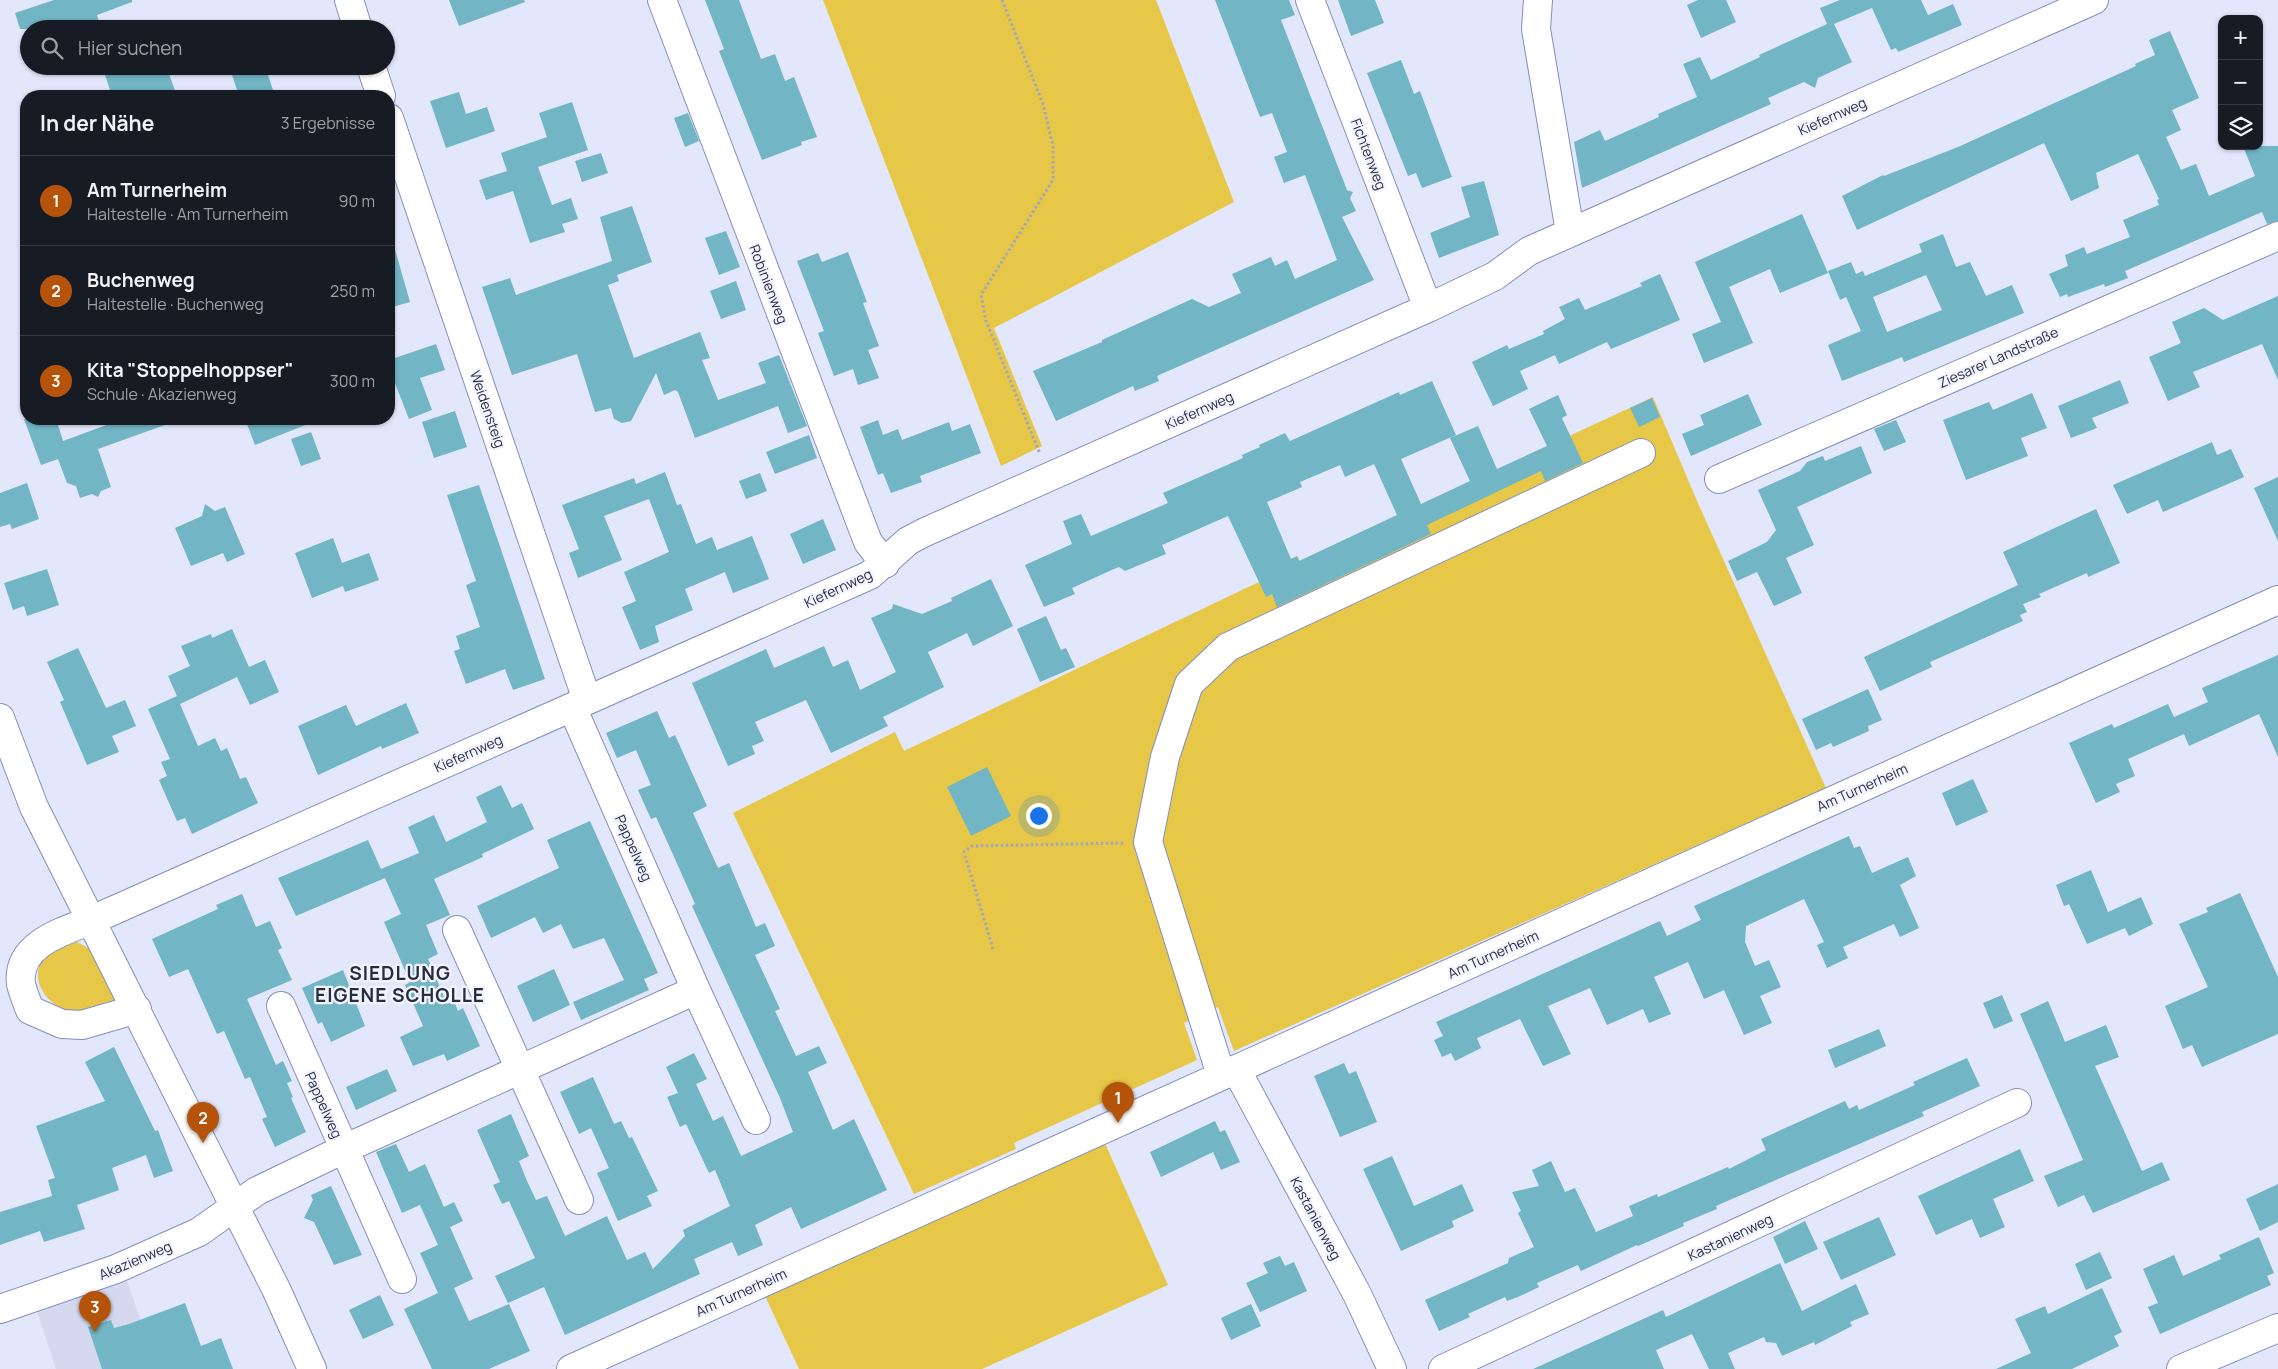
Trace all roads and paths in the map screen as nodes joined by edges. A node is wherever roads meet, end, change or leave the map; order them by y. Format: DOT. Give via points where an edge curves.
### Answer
graph roads {
  1 [pos="348,0"];
  2 [pos="662,0"];
  3 [pos="1002,0"];
  4 [pos="1310,0"];
  5 [pos="1538,0"];
  6 [pos="2080,3"];
  7 [pos="355,20"];
  8 [pos="374,75"];
  9 [pos="379,90"];
  10 [pos="395,136"];
  11 [pos="1570,232"];
  12 [pos="2278,236"];
  13 [pos="1428,308"];
  14 [pos="1641,453"];
  15 [pos="1049,476"];
  16 [pos="1719,479"];
  17 [pos="885,564"];
  18 [pos="2278,600"];
  19 [pos="580,703"];
  20 [pos="0,718"];
  21 [pos="1148,842"];
  22 [pos="92,920"];
  23 [pos="457,930"];
  24 [pos="993,949"];
  25 [pos="696,990"];
  26 [pos="281,1006"];
  27 [pos="137,1009"];
  28 [pos="521,1069"];
  29 [pos="1228,1072"];
  30 [pos="2017,1103"];
  31 [pos="756,1120"];
  32 [pos="344,1149"];
  33 [pos="579,1200"];
  34 [pos="234,1206"];
  35 [pos="402,1279"];
  36 [pos="0,1309"];
  37 [pos="2278,1328"];
  38 [pos="312,1369"];
  39 [pos="571,1369"];
  40 [pos="1392,1369"];
  41 [pos="1443,1369"];
  42 [pos="2181,1369"];
  1 -- 7 [label="street"];
  2 -- 17 [label="street, Robinienweg" via="868,542"];
  3 -- 15 [label="path" via="1043,104 1053,146 1053,180 981,295 986,321"];
  4 -- 13 [label="street, Fichtenweg"];
  5 -- 11 [label="street" via="1536,29"];
  6 -- 11 [label="street, Kiefernweg"];
  8 -- 9 [label="street"];
  10 -- 19 [label="street, Weidensteig"];
  11 -- 13 [label="street, Kiefernweg" via="1529,251 1495,276"];
  12 -- 16 [label="street, Ziesarer Landstraße"];
  13 -- 15 [label="street, Kiefernweg"];
  14 -- 21 [label="street" via="1228,647 1189,684 1165,757"];
  15 -- 17 [label="street, Kiefernweg" via="908,541"];
  17 -- 19 [label="street, Kiefernweg" via="870,575"];
  18 -- 29 [label="street, Am Turnerheim"];
  19 -- 22 [label="street, Kiefernweg"];
  19 -- 25 [label="street, Pappelweg"];
  20 -- 22 [label="street" via="34,807"];
  21 -- 24 [label="path" via="972,846 964,852"];
  21 -- 29 [label="street, Kastanienweg"];
  22 -- 27 [label="street"];
  22 -- 27 [label="street, Kiefernweg" via="43,939 24,962 21,984 30,1010 62,1024 82,1025"];
  23 -- 28 [label="street"];
  25 -- 28 [label="street, Pappelweg"];
  25 -- 31 [label="street, Pappelweg"];
  26 -- 32 [label="street, Pappelweg"];
  27 -- 34 [label="street"];
  28 -- 32 [label="street, Pappelweg"];
  28 -- 33 [label="street"];
  29 -- 39 [label="street, Am Turnerheim"];
  29 -- 40 [label="street, Kastanienweg" via="1357,1294"];
  30 -- 41 [label="street, Kastanienweg"];
  32 -- 34 [label="street, Pappelweg"];
  32 -- 35 [label="street, Pappelweg"];
  34 -- 36 [label="street, Akazienweg" via="199,1232 116,1269"];
  34 -- 38 [label="street"];
  37 -- 42 [label="street"];
}
